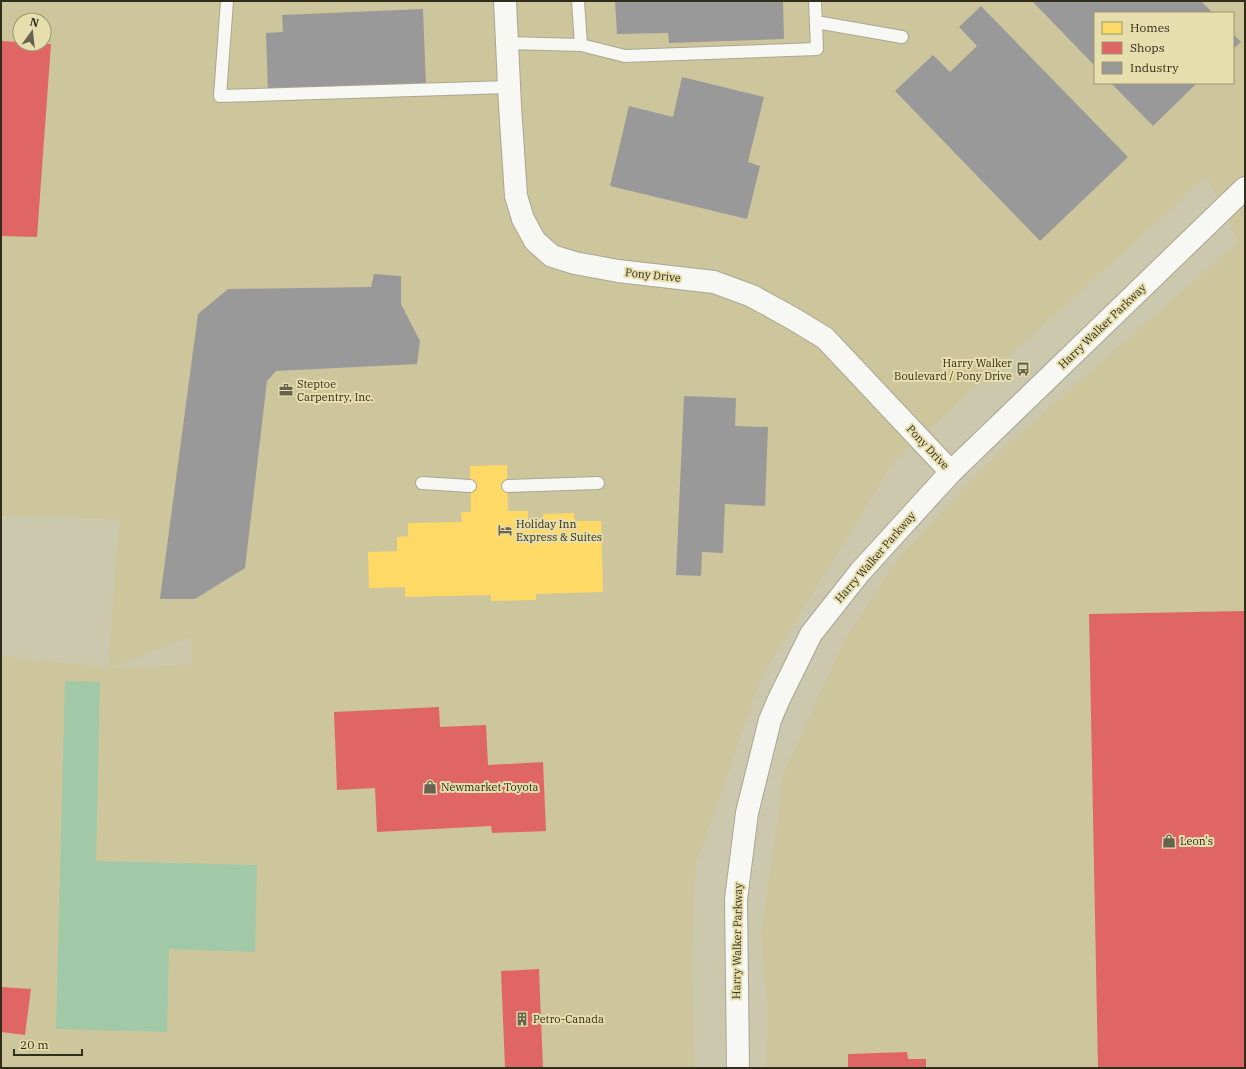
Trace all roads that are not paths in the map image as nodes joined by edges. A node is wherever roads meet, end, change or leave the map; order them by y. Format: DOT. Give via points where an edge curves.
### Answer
graph roads {
  1 [pos="227,1"];
  2 [pos="505,1"];
  3 [pos="578,1"];
  4 [pos="815,1"];
  5 [pos="816,22"];
  6 [pos="902,37"];
  7 [pos="507,43"];
  8 [pos="581,45"];
  9 [pos="509,87"];
  10 [pos="1245,188"];
  11 [pos="951,472"];
  12 [pos="422,483"];
  13 [pos="598,483"];
  14 [pos="470,486"];
  15 [pos="508,486"];
  16 [pos="738,1068"];
  1 -- 9 [label="lane" via="220,96"];
  2 -- 7 [label="street, Pony Drive"];
  3 -- 8 [label="lane"];
  4 -- 5 [label="lane"];
  5 -- 6 [label="lane"];
  5 -- 8 [label="lane" via="817,49 625,56"];
  7 -- 8 [label="lane"];
  7 -- 9 [label="street, Pony Drive"];
  9 -- 11 [label="street, Pony Drive" via="516,196 523,220 535,241 552,256 618,272 714,282 752,296 825,338"];
  10 -- 11 [label="street, Harry Walker Parkway"];
  11 -- 16 [label="street, Harry Walker Parkway" via="860,572 811,634 770,720 747,813 736,898"];
  12 -- 14 [label="lane"];
  13 -- 15 [label="lane"];
}
